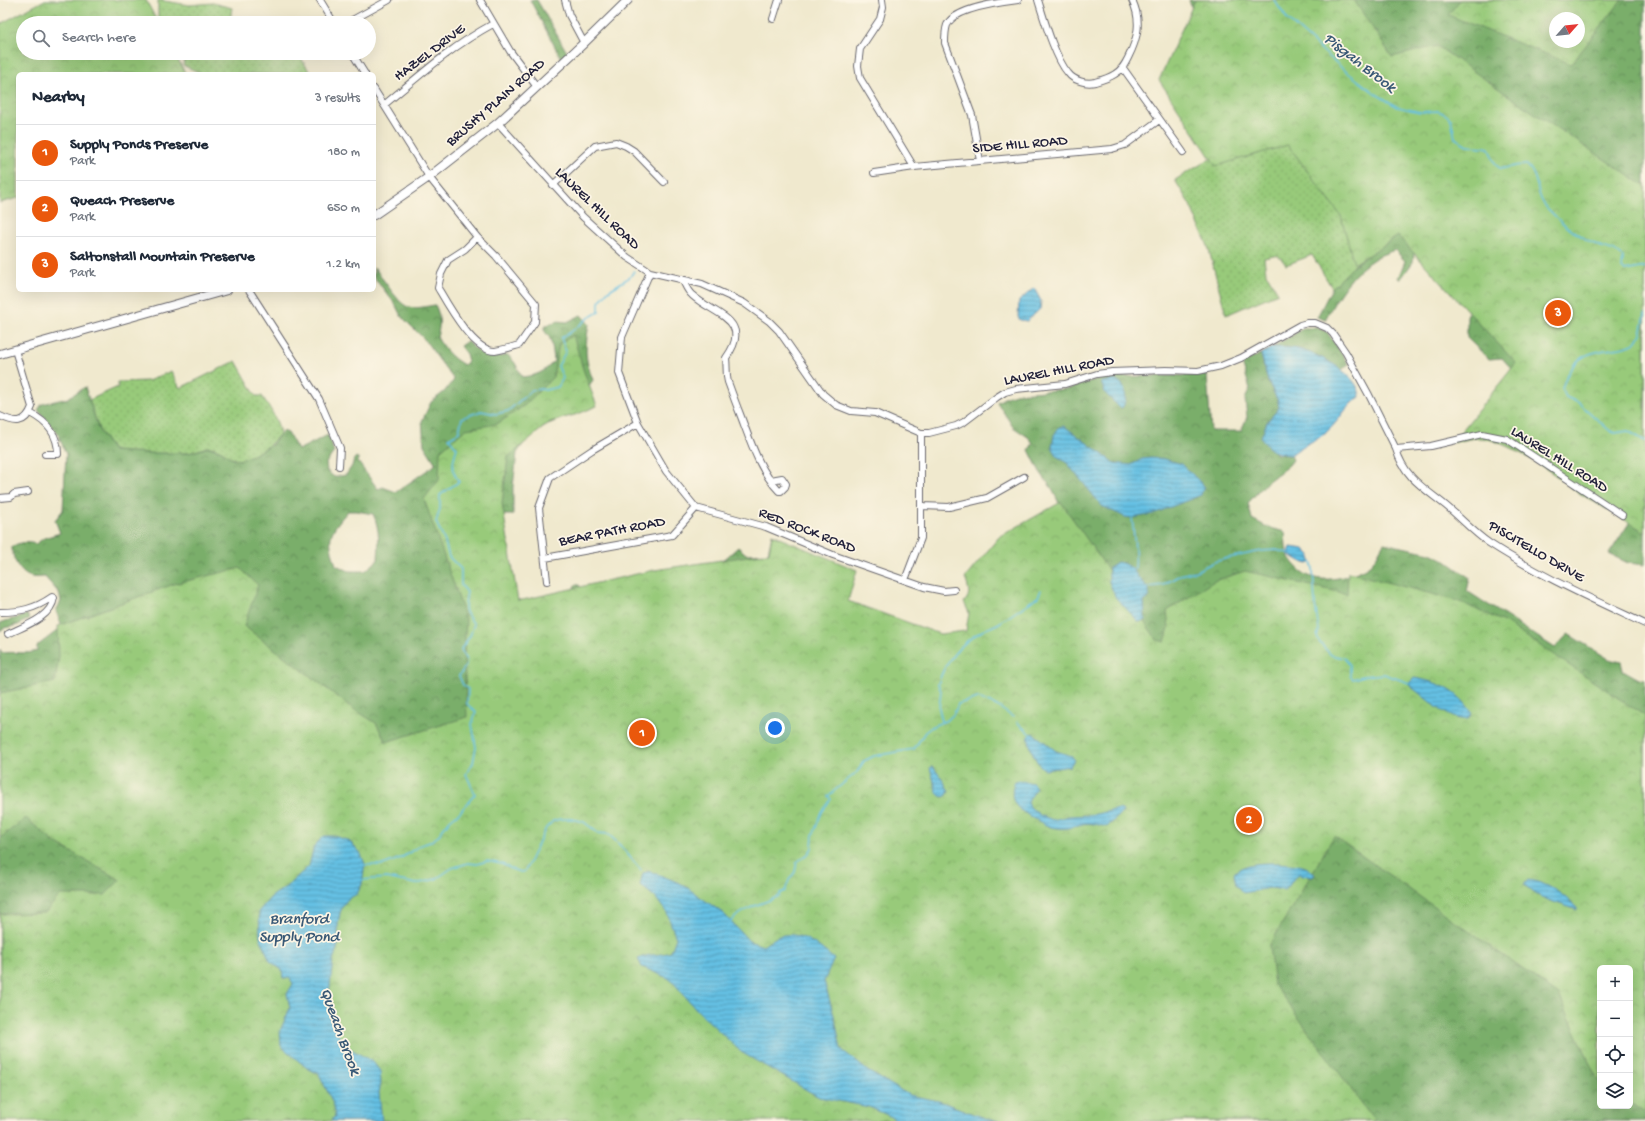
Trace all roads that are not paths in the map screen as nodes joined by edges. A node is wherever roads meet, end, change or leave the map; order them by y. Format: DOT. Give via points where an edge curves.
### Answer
graph roads {
  1 [pos="320,0"];
  2 [pos="389,0"];
  3 [pos="480,0"];
  4 [pos="565,0"];
  5 [pos="628,0"];
  6 [pos="778,0"];
  7 [pos="882,0"];
  8 [pos="1018,0"];
  9 [pos="1038,0"];
  10 [pos="1132,0"];
  11 [pos="330,16"];
  12 [pos="360,16"];
  13 [pos="773,19"];
  14 [pos="493,24"];
  15 [pos="584,43"];
  16 [pos="356,60"];
  17 [pos="1123,68"];
  18 [pos="364,72"];
  19 [pos="537,87"];
  20 [pos="376,92"];
  21 [pos="384,105"];
  22 [pos="1159,120"];
  23 [pos="498,123"];
  24 [pos="1183,152"];
  25 [pos="980,161"];
  26 [pos="914,167"];
  27 [pos="874,173"];
  28 [pos="429,177"];
  29 [pos="664,182"];
  30 [pos="553,185"];
  31 [pos="376,214"];
  32 [pos="477,237"];
  33 [pos="650,272"];
  34 [pos="682,279"];
  35 [pos="221,292"];
  36 [pos="250,292"];
  37 [pos="15,350"];
  38 [pos="0,354"];
  39 [pos="30,413"];
  40 [pos="0,416"];
  41 [pos="638,423"];
  42 [pos="921,433"];
  43 [pos="1396,449"];
  44 [pos="45,454"];
  45 [pos="338,466"];
  46 [pos="1024,477"];
  47 [pos="771,480"];
  48 [pos="28,492"];
  49 [pos="0,498"];
  50 [pos="922,506"];
  51 [pos="696,508"];
  52 [pos="1622,515"];
  53 [pos="545,558"];
  54 [pos="905,580"];
  55 [pos="547,581"];
  56 [pos="954,590"];
  57 [pos="0,612"];
  58 [pos="1645,624"];
  59 [pos="8,634"];
  1 -- 11 [label="street"];
  2 -- 12 [label="street"];
  3 -- 14 [label="street"];
  4 -- 15 [label="street" via="569,15"];
  5 -- 15 [label="main road, BRUSHY PLAIN ROAD"];
  6 -- 13 [label="street"];
  7 -- 26 [label="street" via="880,19 860,49 860,78"];
  8 -- 25 [label="street" via="993,3 956,15 948,24 945,33 946,43 972,115"];
  9 -- 17 [label="street" via="1046,26 1068,74 1088,84 1103,80"];
  10 -- 17 [label="street" via="1139,22 1138,35"];
  14 -- 19 [label="street"];
  14 -- 21 [label="street, HAZEL DRIVE" via="441,57"];
  15 -- 19 [label="main road, BRUSHY PLAIN ROAD"];
  16 -- 18 [label="street"];
  17 -- 22 [label="street"];
  19 -- 23 [label="main road, BRUSHY PLAIN ROAD"];
  20 -- 21 [label="street"];
  21 -- 28 [label="street"];
  22 -- 24 [label="street"];
  22 -- 25 [label="street, SIDE HILL ROAD" via="1125,145 1112,149"];
  23 -- 28 [label="main road, BRUSHY PLAIN ROAD"];
  23 -- 30 [label="street, LAUREL HILL ROAD"];
  25 -- 26 [label="street, SIDE HILL ROAD"];
  26 -- 27 [label="street, SIDE HILL ROAD"];
  28 -- 31 [label="main road, BRUSHY PLAIN ROAD"];
  28 -- 32 [label="street"];
  29 -- 30 [label="street" via="634,151 616,142 596,146"];
  30 -- 33 [label="street, LAUREL HILL ROAD" via="604,237"];
  32 -- 32 [label="street" via="536,304 535,322 519,345 494,351 479,345 455,317 438,288 448,260"];
  33 -- 34 [label="street, LAUREL HILL ROAD"];
  33 -- 41 [label="street" via="621,344 619,373"];
  34 -- 42 [label="street, LAUREL HILL ROAD" via="702,284 744,303 769,321 823,394 836,406 851,411 875,413"];
  34 -- 47 [label="street" via="690,294 720,312 731,322 736,336 733,348 726,358 728,381 752,447"];
  35 -- 37 [label="main road"];
  36 -- 45 [label="street" via="319,399 340,448"];
  37 -- 38 [label="main road"];
  37 -- 39 [label="street" via="30,397"];
  39 -- 40 [label="street" via="24,419 15,422"];
  39 -- 44 [label="street" via="45,423 58,444 58,454"];
  41 -- 51 [label="street" via="666,471"];
  41 -- 53 [label="street" via="550,478 538,508"];
  42 -- 43 [label="street, LAUREL HILL ROAD" via="960,424 997,397 1016,389 1065,384 1112,372 1198,371 1214,368 1241,358 1300,325 1310,323 1327,328 1346,353"];
  42 -- 50 [label="street"];
  43 -- 52 [label="street, LAUREL HILL ROAD" via="1431,446 1482,434 1507,438"];
  43 -- 58 [label="street, PISCITELLO DRIVE" via="1399,461 1417,483 1487,542 1556,582"];
  46 -- 50 [label="street" via="987,498 949,507"];
  48 -- 49 [label="street"];
  50 -- 54 [label="street" via="921,538"];
  51 -- 53 [label="street, BEAR PATH ROAD" via="672,535"];
  51 -- 54 [label="street, RED ROCK ROAD" via="766,526 833,555"];
  53 -- 55 [label="street"];
  54 -- 56 [label="street, RED ROCK ROAD" via="924,587"];
  57 -- 59 [label="street" via="23,611 54,598 45,614"];
}
